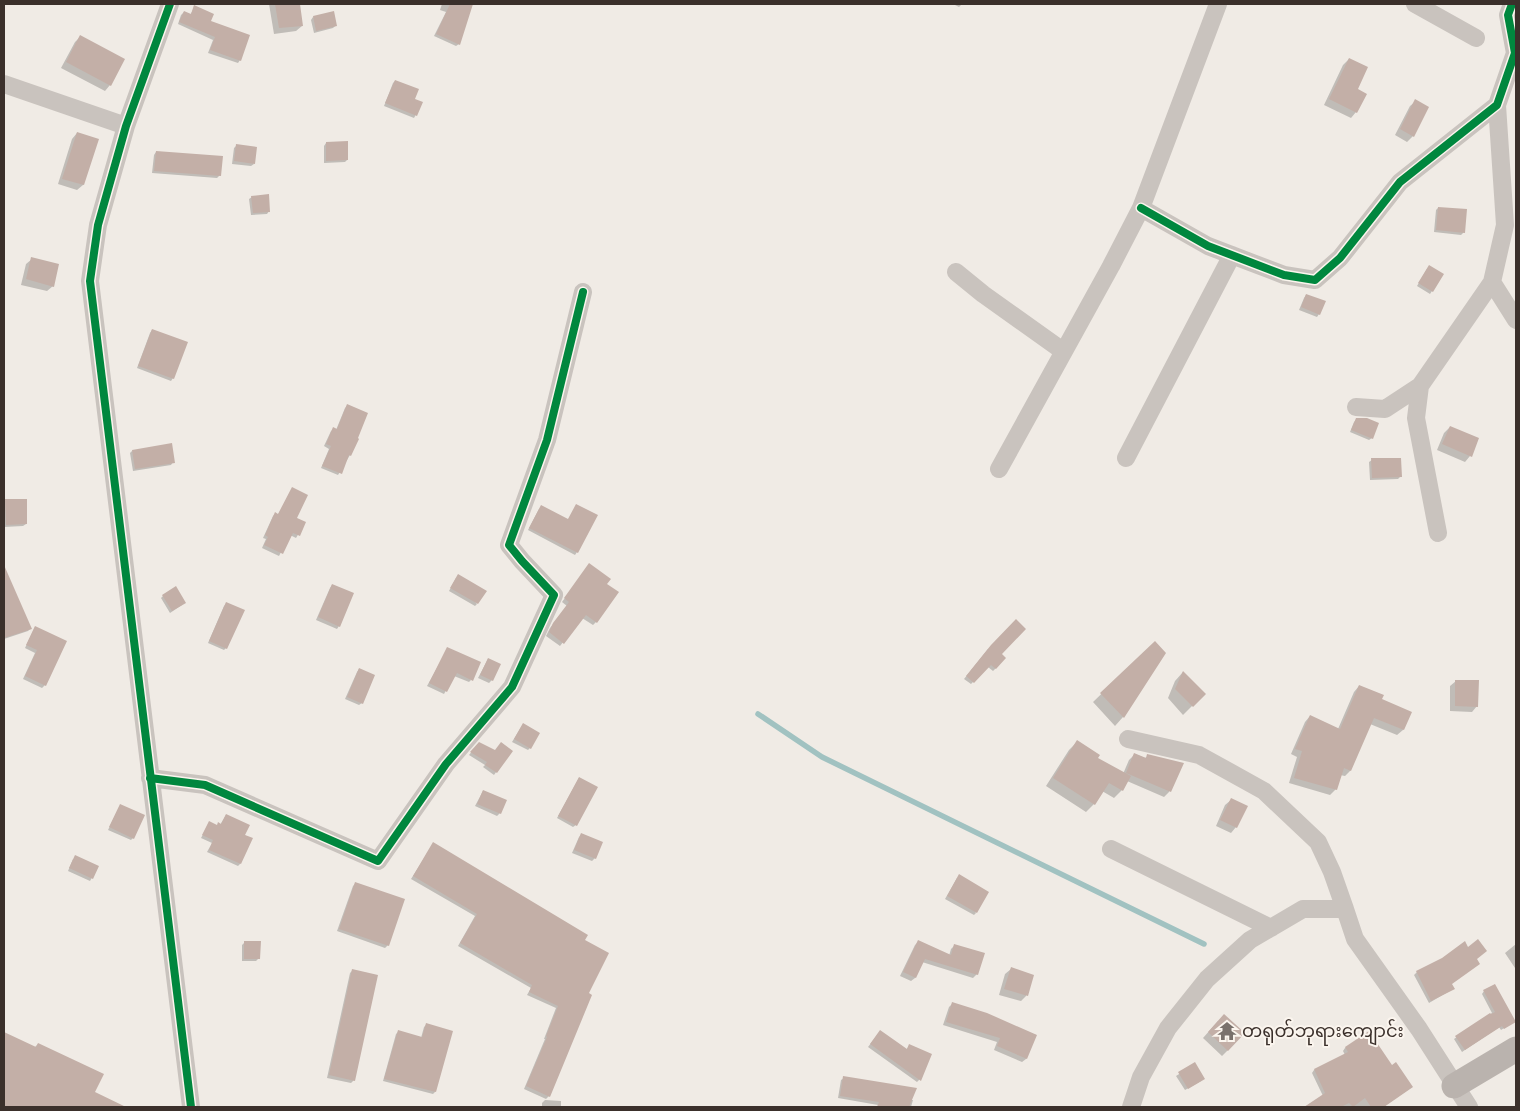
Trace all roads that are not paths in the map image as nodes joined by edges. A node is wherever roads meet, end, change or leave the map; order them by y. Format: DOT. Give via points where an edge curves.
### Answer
graph roads {
  1 [pos="170,4"];
  2 [pos="1218,4"];
  3 [pos="1415,4"];
  4 [pos="1512,4"];
  5 [pos="1476,38"];
  6 [pos="4,84"];
  7 [pos="1497,105"];
  8 [pos="126,126"];
  9 [pos="1141,208"];
  10 [pos="1232,255"];
  11 [pos="956,272"];
  12 [pos="1492,282"];
  13 [pos="583,292"];
  14 [pos="1516,320"];
  15 [pos="1064,351"];
  16 [pos="1420,386"];
  17 [pos="1356,407"];
  18 [pos="1126,458"];
  19 [pos="999,469"];
  20 [pos="1438,533"];
  21 [pos="1128,739"];
  22 [pos="150,778"];
  23 [pos="1111,849"];
  24 [pos="1345,909"];
  25 [pos="1271,928"];
  26 [pos="1516,1049"];
  27 [pos="1454,1086"];
  28 [pos="191,1107"];
  29 [pos="1132,1107"];
  30 [pos="1469,1107"];
  1 -- 8 [label="street"];
  2 -- 9 [label="street"];
  3 -- 5 [label="street"];
  4 -- 7 [label="street" via="1508,15 1515,53"];
  6 -- 8 [label="street"];
  7 -- 10 [label="street" via="1400,182 1340,258 1315,280 1284,275"];
  7 -- 12 [label="street" via="1505,225"];
  8 -- 22 [label="street" via="98,225 90,281"];
  9 -- 10 [label="street" via="1208,246"];
  9 -- 15 [label="street"];
  10 -- 18 [label="street"];
  11 -- 15 [label="street"];
  12 -- 14 [label="street"];
  12 -- 16 [label="street"];
  13 -- 22 [label="street" via="547,440 509,545 554,595 512,687 446,764 378,861 205,786"];
  15 -- 19 [label="street"];
  16 -- 17 [label="street" via="1385,409"];
  16 -- 20 [label="street" via="1416,418"];
  21 -- 24 [label="street" via="1200,755 1264,791 1318,842"];
  22 -- 28 [label="street"];
  23 -- 25 [label="street"];
  24 -- 25 [label="street" via="1303,909"];
  24 -- 27 [label="street" via="1355,939 1419,1029"];
  25 -- 29 [label="street" via="1250,940 1207,979 1168,1028 1141,1077"];
  26 -- 27 [label="street"];
  27 -- 30 [label="street"];
}
